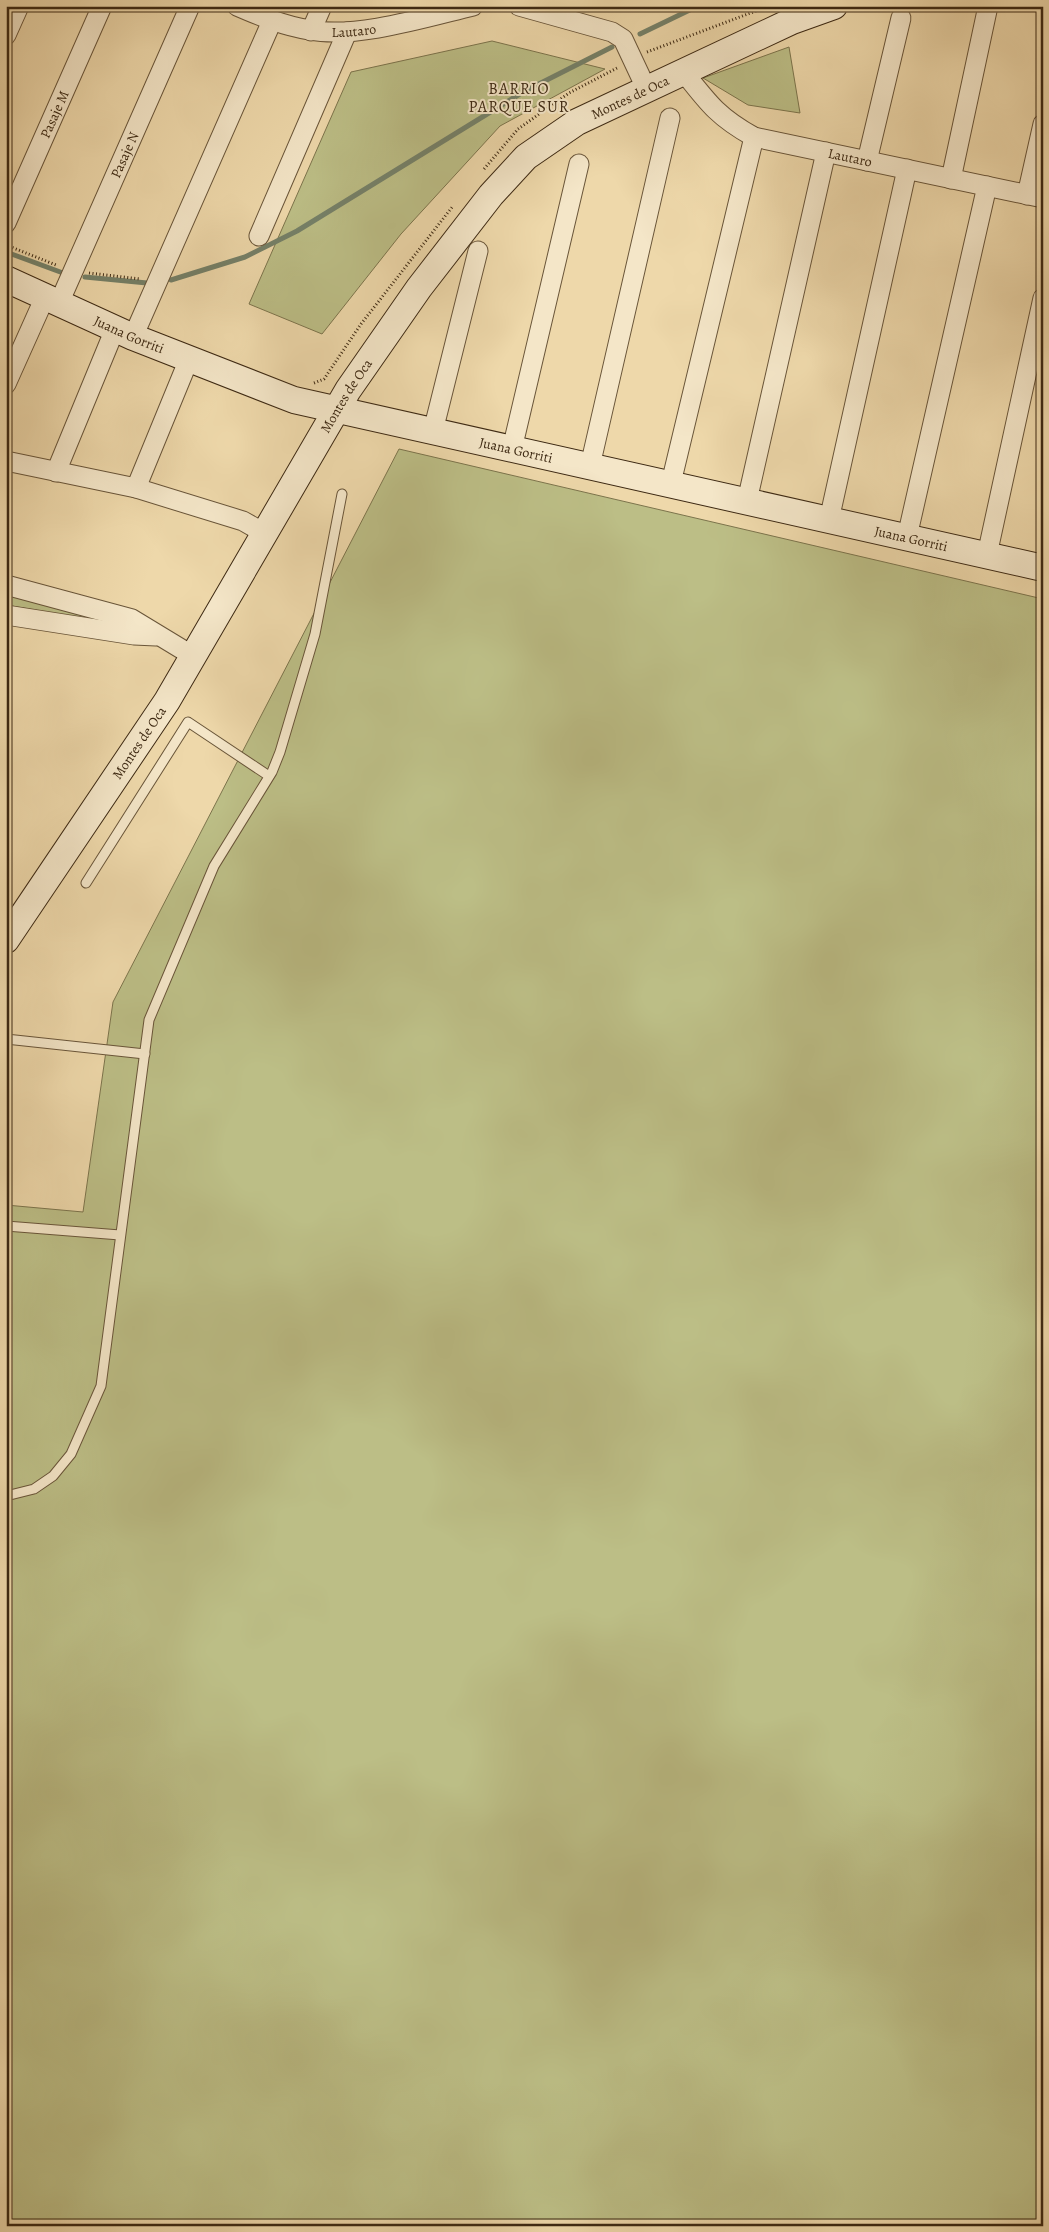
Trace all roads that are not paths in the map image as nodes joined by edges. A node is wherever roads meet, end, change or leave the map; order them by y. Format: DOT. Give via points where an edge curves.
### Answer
graph roads {
  1 [pos="19,6"];
  2 [pos="102,6"];
  3 [pos="190,6"];
  4 [pos="236,6"];
  5 [pos="322,6"];
  6 [pos="473,6"];
  7 [pos="519,6"];
  8 [pos="834,6"];
  9 [pos="988,6"];
  10 [pos="409,14"];
  11 [pos="901,18"];
  12 [pos="272,21"];
  13 [pos="311,31"];
  14 [pos="347,32"];
  15 [pos="6,35"];
  16 [pos="683,71"];
  17 [pos="646,88"];
  18 [pos="670,118"];
  19 [pos="1043,124"];
  20 [pos="754,137"];
  21 [pos="826,152"];
  22 [pos="867,161"];
  23 [pos="578,164"];
  24 [pos="907,169"];
  25 [pos="951,179"];
  26 [pos="987,186"];
  27 [pos="1035,196"];
  28 [pos="6,223"];
  29 [pos="259,236"];
  30 [pos="478,251"];
  31 [pos="6,279"];
  32 [pos="1043,298"];
  33 [pos="52,300"];
  34 [pos="124,333"];
  35 [pos="189,359"];
  36 [pos="6,384"];
  37 [pos="336,408"];
  38 [pos="433,431"];
  39 [pos="512,449"];
  40 [pos="6,461"];
  41 [pos="590,466"];
  42 [pos="56,472"];
  43 [pos="671,483"];
  44 [pos="136,488"];
  45 [pos="342,494"];
  46 [pos="747,501"];
  47 [pos="829,520"];
  48 [pos="264,533"];
  49 [pos="907,537"];
  50 [pos="987,555"];
  51 [pos="1043,568"];
  52 [pos="6,585"];
  53 [pos="6,615"];
  54 [pos="160,636"];
  55 [pos="193,656"];
  56 [pos="269,776"];
  57 [pos="86,883"];
  58 [pos="6,940"];
  59 [pos="6,1039"];
  60 [pos="146,1054"];
  61 [pos="6,1226"];
  62 [pos="120,1235"];
  63 [pos="6,1496"];
  1 -- 15 [label="street"];
  2 -- 28 [label="street, Pasaje M"];
  3 -- 33 [label="street, Pasaje N"];
  4 -- 12 [label="street, Lautaro"];
  5 -- 13 [label="street"];
  6 -- 10 [label="street, Lautaro"];
  7 -- 17 [label="street" via="612,32 623,39"];
  8 -- 16 [label="main road, Montes de Oca" via="792,21"];
  9 -- 25 [label="street"];
  10 -- 14 [label="street, Lautaro"];
  11 -- 22 [label="street"];
  12 -- 13 [label="street, Lautaro"];
  12 -- 34 [label="street"];
  13 -- 14 [label="street, Lautaro"];
  14 -- 29 [label="street"];
  16 -- 17 [label="main road, Montes de Oca"];
  16 -- 20 [label="street, Lautaro" via="712,109"];
  17 -- 37 [label="main road, Montes de Oca" via="577,122 526,157 491,195 419,288"];
  18 -- 41 [label="street"];
  19 -- 27 [label="street"];
  20 -- 21 [label="street, Lautaro"];
  20 -- 43 [label="street"];
  21 -- 22 [label="street, Lautaro"];
  21 -- 46 [label="street"];
  22 -- 24 [label="street, Lautaro"];
  23 -- 39 [label="street"];
  24 -- 25 [label="street, Lautaro"];
  24 -- 47 [label="street"];
  25 -- 26 [label="street, Lautaro"];
  26 -- 27 [label="street, Lautaro"];
  26 -- 49 [label="street"];
  30 -- 38 [label="street"];
  31 -- 33 [label="main road, Juana Gorriti"];
  32 -- 50 [label="street"];
  33 -- 34 [label="main road, Juana Gorriti"];
  33 -- 36 [label="street, Pasaje N"];
  34 -- 35 [label="main road, Juana Gorriti"];
  34 -- 42 [label="street"];
  35 -- 37 [label="main road, Juana Gorriti" via="294,400"];
  35 -- 44 [label="street"];
  37 -- 38 [label="main road, Juana Gorriti"];
  37 -- 48 [label="main road, Montes de Oca"];
  38 -- 39 [label="main road, Juana Gorriti"];
  39 -- 41 [label="main road, Juana Gorriti"];
  40 -- 42 [label="street"];
  41 -- 43 [label="main road, Juana Gorriti"];
  42 -- 44 [label="street"];
  43 -- 46 [label="main road, Juana Gorriti"];
  44 -- 48 [label="street" via="243,522"];
  45 -- 56 [label="lane" via="315,634 280,752"];
  46 -- 47 [label="main road, Juana Gorriti"];
  47 -- 49 [label="main road, Juana Gorriti"];
  48 -- 55 [label="main road, Montes de Oca"];
  49 -- 50 [label="main road, Juana Gorriti"];
  50 -- 51 [label="main road, Juana Gorriti"];
  52 -- 54 [label="street" via="132,619"];
  53 -- 54 [label="street" via="134,635"];
  54 -- 55 [label="street"];
  55 -- 58 [label="main road, Montes de Oca" via="167,701"];
  56 -- 57 [label="lane" via="188,722"];
  56 -- 60 [label="lane" via="214,866 149,1020"];
  59 -- 60 [label="lane"];
  60 -- 62 [label="lane"];
  61 -- 62 [label="lane"];
  62 -- 63 [label="lane" via="101,1386 71,1454 53,1476 34,1489"];
}
